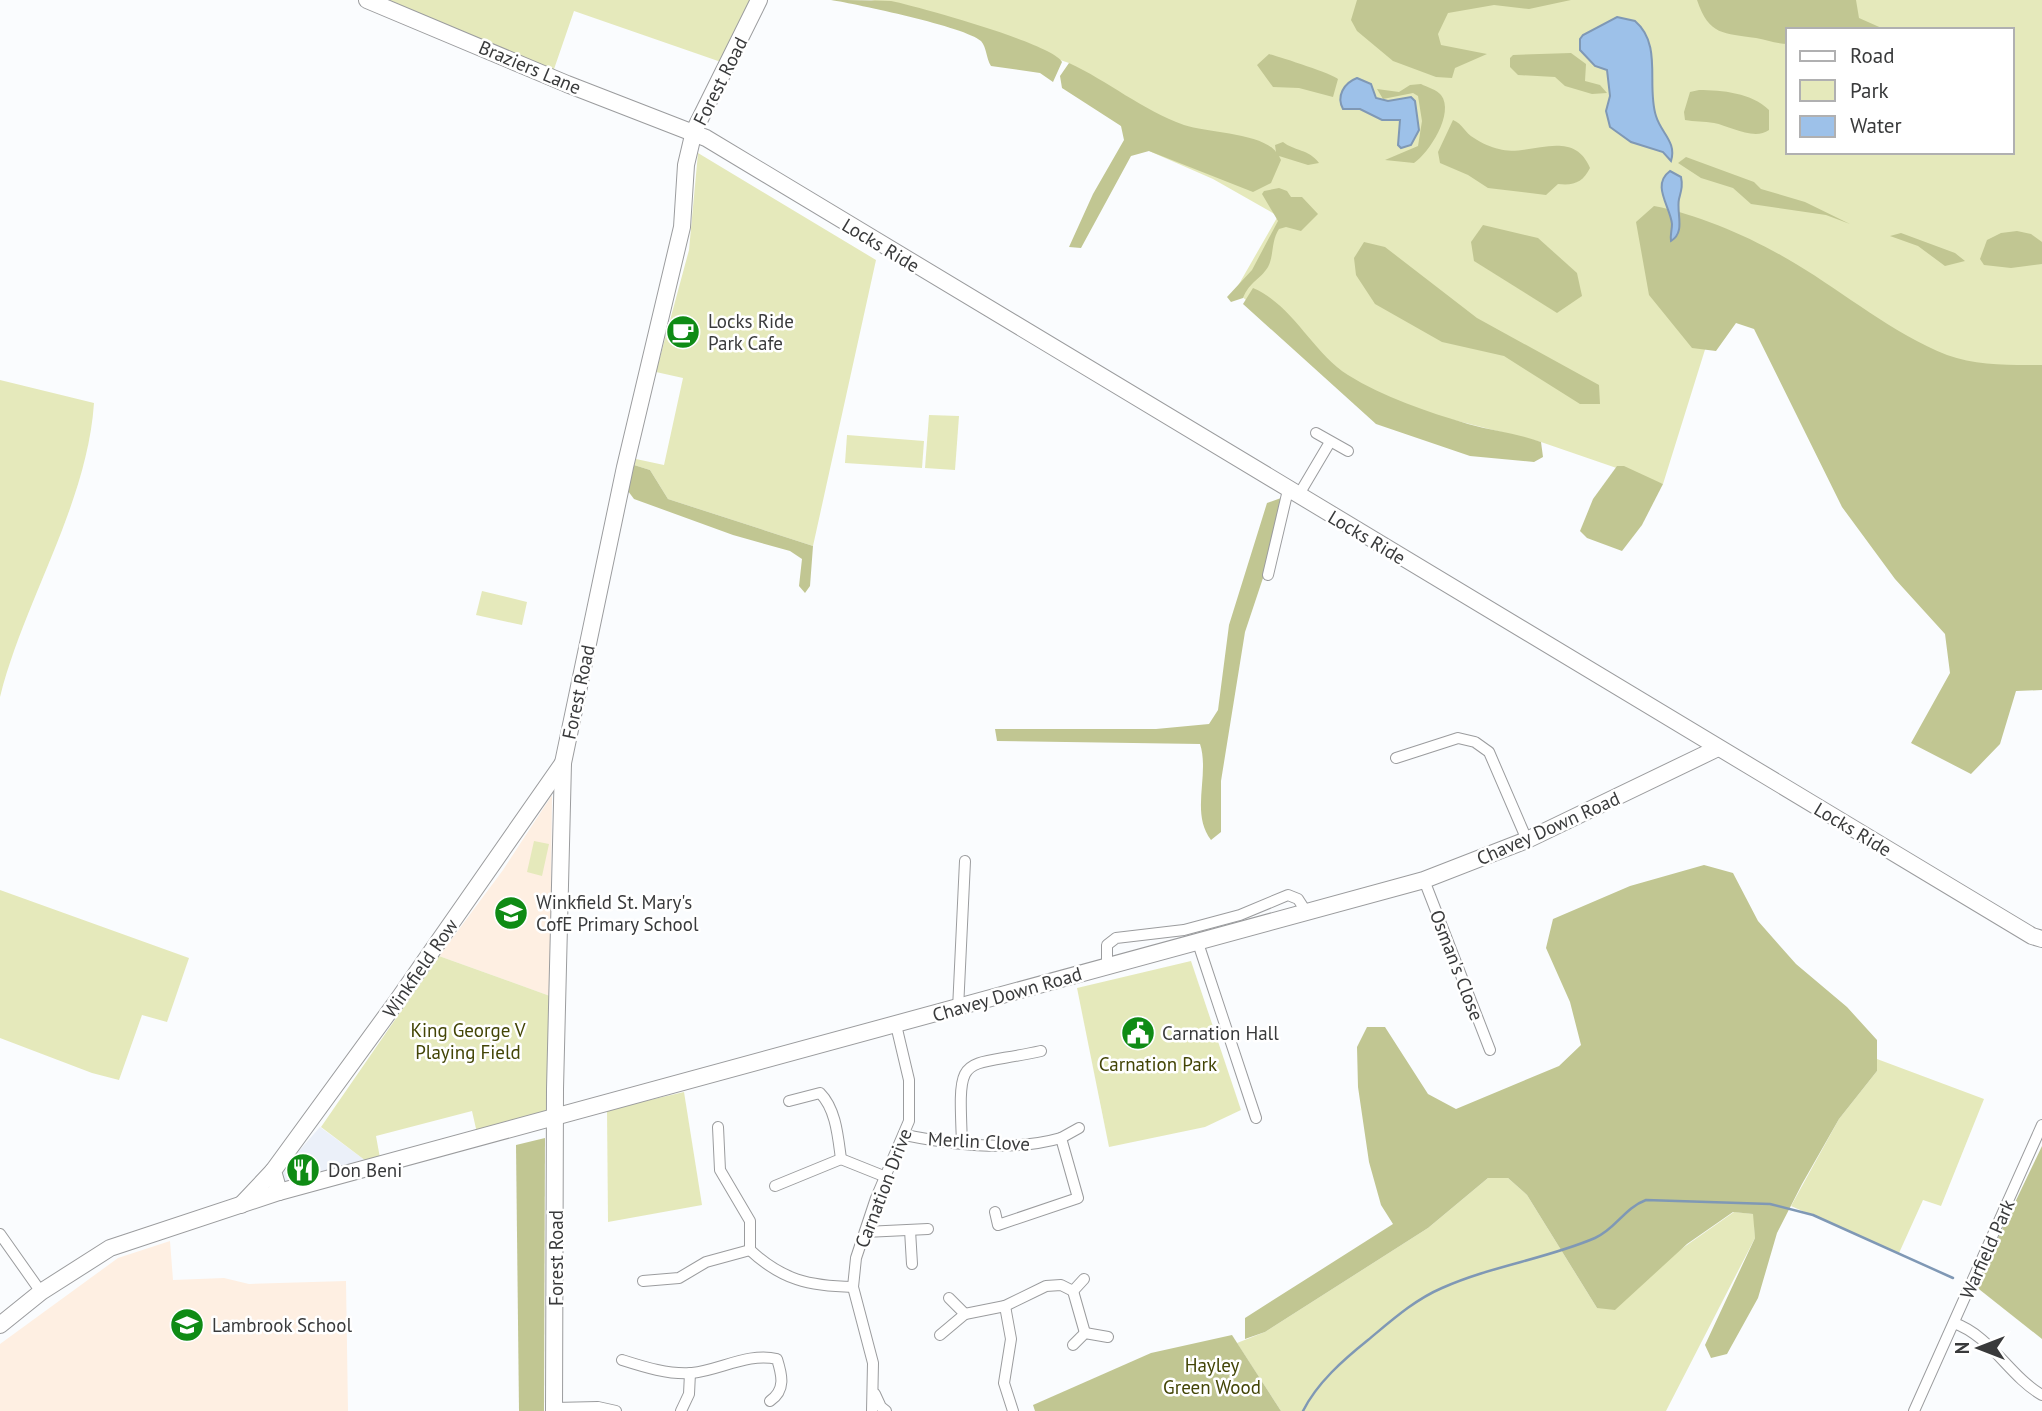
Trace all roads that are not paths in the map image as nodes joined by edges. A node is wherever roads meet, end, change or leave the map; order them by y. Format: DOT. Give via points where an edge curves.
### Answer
graph roads {
  1 [pos="367,0"];
  2 [pos="759,0"];
  3 [pos="694,131"];
  4 [pos="1316,433"];
  5 [pos="1331,442"];
  6 [pos="1348,451"];
  7 [pos="1293,493"];
  8 [pos="1268,575"];
  9 [pos="1718,748"];
  10 [pos="1396,758"];
  11 [pos="563,763"];
  12 [pos="1527,840"];
  13 [pos="965,861"];
  14 [pos="1424,880"];
  15 [pos="1307,913"];
  16 [pos="2042,939"];
  17 [pos="1198,943"];
  18 [pos="1107,967"];
  19 [pos="958,1009"];
  20 [pos="896,1025"];
  21 [pos="1490,1050"];
  22 [pos="1041,1051"];
  23 [pos="789,1101"];
  24 [pos="555,1116"];
  25 [pos="1256,1118"];
  26 [pos="2042,1125"];
  27 [pos="718,1127"];
  28 [pos="1079,1128"];
  29 [pos="905,1135"];
  30 [pos="1061,1138"];
  31 [pos="962,1143"];
  32 [pos="841,1158"];
  33 [pos="273,1171"];
  34 [pos="886,1177"];
  35 [pos="775,1186"];
  36 [pos="279,1192"];
  37 [pos="239,1207"];
  38 [pos="995,1212"];
  39 [pos="928,1229"];
  40 [pos="911,1230"];
  41 [pos="865,1232"];
  42 [pos="0,1234"];
  43 [pos="750,1250"];
  44 [pos="912,1264"];
  45 [pos="1084,1279"];
  46 [pos="643,1281"];
  47 [pos="853,1287"];
  48 [pos="1073,1291"];
  49 [pos="41,1292"];
  50 [pos="949,1298"];
  51 [pos="1005,1306"];
  52 [pos="965,1314"];
  53 [pos="1954,1323"];
  54 [pos="0,1325"];
  55 [pos="1086,1333"];
  56 [pos="940,1335"];
  57 [pos="1108,1337"];
  58 [pos="1073,1345"];
  59 [pos="622,1360"];
  60 [pos="690,1373"];
  61 [pos="874,1391"];
  62 [pos="2042,1395"];
  63 [pos="770,1401"];
  64 [pos="554,1409"];
  65 [pos="616,1411"];
  66 [pos="681,1411"];
  67 [pos="872,1411"];
  68 [pos="886,1411"];
  69 [pos="1013,1411"];
  70 [pos="1914,1411"];
  1 -- 3 [label="main road, Braziers Lane"];
  2 -- 3 [label="main road, Forest Road"];
  3 -- 7 [label="main road, Locks Ride"];
  3 -- 11 [label="main road, Forest Road" via="686,165 682,227 625,467"];
  4 -- 5 [label="street"];
  5 -- 6 [label="street"];
  5 -- 7 [label="street"];
  7 -- 8 [label="street"];
  7 -- 9 [label="main road, Locks Ride"];
  9 -- 12 [label="main road, Chavey Down Road"];
  9 -- 16 [label="main road, Locks Ride"];
  10 -- 12 [label="street" via="1458,738 1475,742 1489,752"];
  11 -- 24 [label="main road, Forest Road"];
  11 -- 33 [label="main road, Winkfield Row"];
  12 -- 14 [label="main road, Chavey Down Road"];
  13 -- 19 [label="street"];
  14 -- 15 [label="main road, Chavey Down Road"];
  14 -- 21 [label="street, Osman's Close"];
  15 -- 17 [label="main road, Chavey Down Road"];
  15 -- 18 [label="street" via="1298,899 1288,895 1240,915 1184,930 1116,938 1107,945"];
  17 -- 18 [label="main road, Chavey Down Road"];
  17 -- 25 [label="street"];
  18 -- 19 [label="main road, Chavey Down Road"];
  19 -- 20 [label="main road, Chavey Down Road"];
  20 -- 24 [label="main road, Chavey Down Road"];
  20 -- 29 [label="street, Carnation Drive" via="911,1101"];
  22 -- 31 [label="street" via="971,1065 961,1079"];
  23 -- 32 [label="street" via="820,1093 838,1132"];
  24 -- 36 [label="main road, Chavey Down Road"];
  24 -- 64 [label="main road, Forest Road"];
  26 -- 53 [label="street, Warfield Park"];
  27 -- 43 [label="street" via="720,1170 750,1221"];
  28 -- 30 [label="street, Merlin Clove"];
  29 -- 31 [label="street, Merlin Clove"];
  29 -- 34 [label="street, Carnation Drive"];
  30 -- 31 [label="street, Merlin Clove" via="1040,1144"];
  30 -- 38 [label="street" via="1078,1198 998,1225"];
  32 -- 34 [label="street"];
  32 -- 35 [label="street"];
  33 -- 36 [label="main road"];
  33 -- 37 [label="main road, Winkfield Row"];
  34 -- 41 [label="street, Carnation Drive"];
  36 -- 37 [label="main road, Winkfield Row"];
  37 -- 49 [label="main road, Winkfield Row" via="110,1248"];
  39 -- 40 [label="street"];
  40 -- 41 [label="street"];
  40 -- 44 [label="street"];
  41 -- 47 [label="street, Carnation Drive"];
  42 -- 49 [label="street"];
  43 -- 46 [label="street" via="706,1262 679,1278"];
  43 -- 47 [label="street" via="787,1278"];
  45 -- 48 [label="street"];
  47 -- 61 [label="street, Carnation Drive" via="872,1353"];
  48 -- 51 [label="street" via="1061,1285 1046,1286"];
  48 -- 55 [label="street"];
  49 -- 54 [label="main road, Winkfield Row"];
  50 -- 52 [label="street"];
  51 -- 52 [label="street"];
  51 -- 69 [label="street" via="1011,1339 1004,1383"];
  52 -- 56 [label="street"];
  53 -- 62 [label="street" via="1999,1355 2028,1387"];
  53 -- 70 [label="street, Warfield Park"];
  55 -- 57 [label="street"];
  55 -- 58 [label="street"];
  59 -- 60 [label="street" via="650,1369"];
  60 -- 63 [label="street" via="750,1359 777,1359 782,1384"];
  60 -- 66 [label="street" via="689,1394"];
  61 -- 67 [label="street, Carnation Drive"];
  61 -- 68 [label="street, Carnation Drive"];
  64 -- 65 [label="street"];
}
